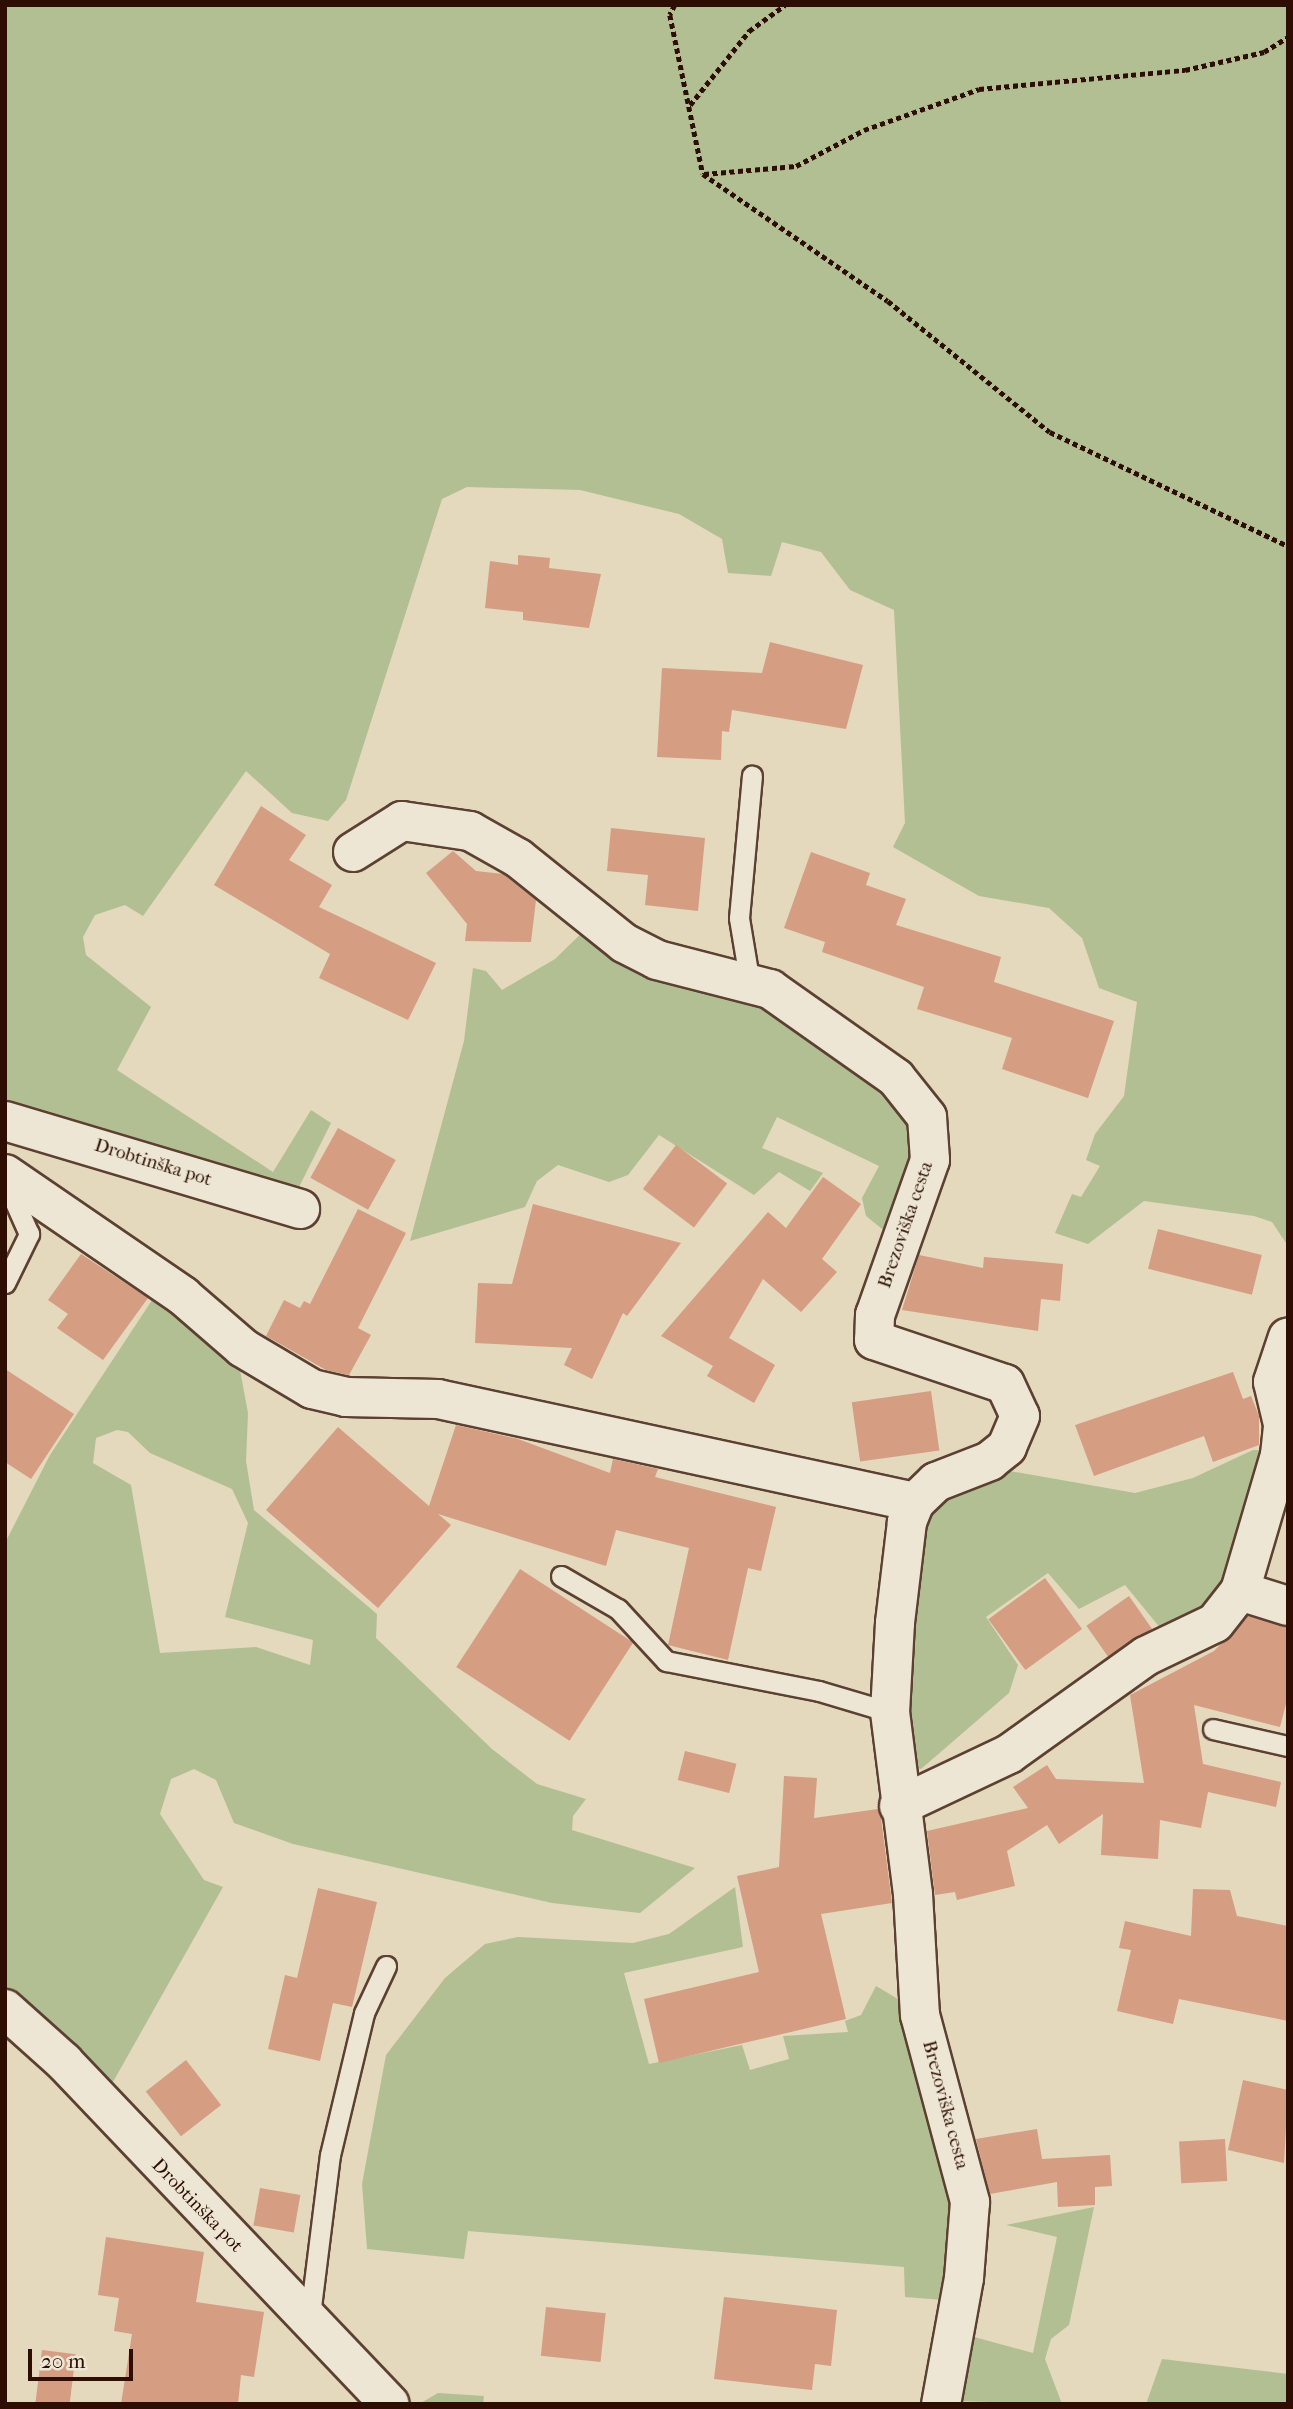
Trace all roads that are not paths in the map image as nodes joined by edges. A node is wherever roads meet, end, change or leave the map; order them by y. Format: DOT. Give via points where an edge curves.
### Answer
graph roads {
  1 [pos="752,776"];
  2 [pos="353,852"];
  3 [pos="750,984"];
  4 [pos="5,1121"];
  5 [pos="5,1174"];
  6 [pos="5,1183"];
  7 [pos="300,1209"];
  8 [pos="5,1283"];
  9 [pos="1288,1337"];
  10 [pos="915,1502"];
  11 [pos="561,1576"];
  12 [pos="1240,1591"];
  13 [pos="1288,1606"];
  14 [pos="890,1712"];
  15 [pos="1213,1729"];
  16 [pos="1288,1746"];
  17 [pos="899,1806"];
  18 [pos="386,1966"];
  19 [pos="5,2009"];
  20 [pos="310,2315"];
  21 [pos="390,2404"];
  22 [pos="941,2404"];
  1 -- 3 [label="lane" via="739,918"];
  2 -- 3 [label="street, Brezoviška cesta" via="402,821 470,831 519,858 624,943 657,960"];
  3 -- 10 [label="street, Brezoviška cesta" via="770,989 896,1078 927,1117 930,1160 875,1315 874,1340 979,1373 1005,1384 1017,1399 1020,1416 1007,1447 990,1461 936,1482"];
  4 -- 7 [label="street, Drobtinška pot"];
  5 -- 10 [label="street" via="183,1296 243,1348 312,1389 346,1397 438,1399"];
  6 -- 8 [label="lane" via="29,1234"];
  9 -- 12 [label="street" via="1273,1382 1283,1423 1280,1455"];
  10 -- 14 [label="street, Brezoviška cesta" via="904,1540"];
  11 -- 14 [label="lane" via="618,1609 666,1661 819,1691"];
  12 -- 13 [label="street"];
  12 -- 17 [label="street" via="1215,1623 1146,1656 1009,1754"];
  14 -- 17 [label="street, Brezoviška cesta"];
  15 -- 16 [label="lane"];
  17 -- 22 [label="street, Brezoviška cesta" via="913,1894 920,2015 970,2202 964,2278"];
  18 -- 20 [label="lane" via="364,2013 330,2155"];
  19 -- 20 [label="street, Drobtinška pot"];
  20 -- 21 [label="street, Drobtinška pot"];
}
